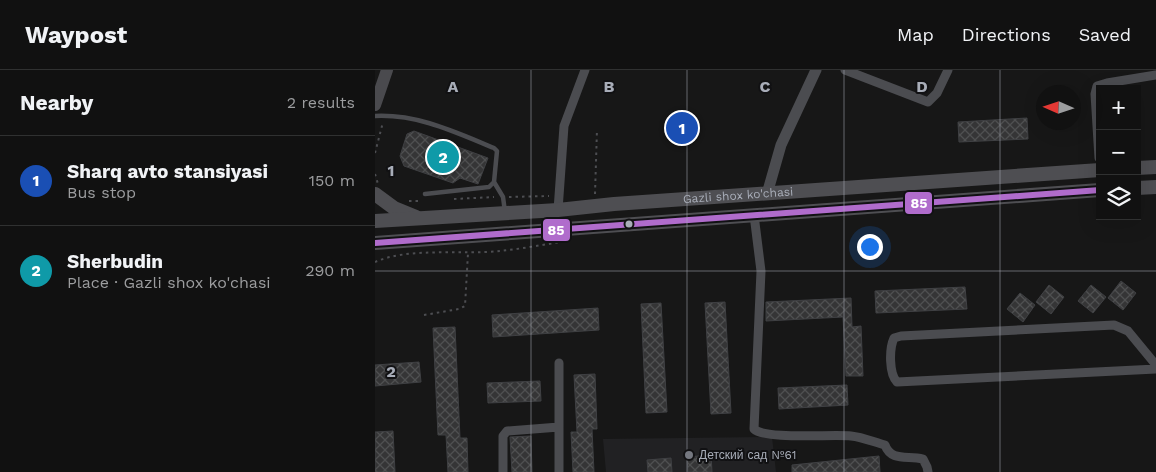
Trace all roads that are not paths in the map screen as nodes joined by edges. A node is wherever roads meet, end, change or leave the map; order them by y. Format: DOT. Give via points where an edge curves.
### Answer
graph roads {
  1 [pos="387,70"];
  2 [pos="585,70"];
  3 [pos="816,70"];
  4 [pos="845,70"];
  5 [pos="948,70"];
  6 [pos="1153,73"];
  7 [pos="375,105"];
  8 [pos="375,116"];
  9 [pos="1097,130"];
  10 [pos="1096,164"];
  11 [pos="1156,166"];
  12 [pos="1141,168"];
  13 [pos="494,182"];
  14 [pos="1156,187"];
  15 [pos="1141,188"];
  16 [pos="1096,190"];
  17 [pos="375,194"];
  18 [pos="425,194"];
  19 [pos="767,194"];
  20 [pos="558,210"];
  21 [pos="505,213"];
  22 [pos="754,215"];
  23 [pos="419,218"];
  24 [pos="375,221"];
  25 [pos="391,242"];
  26 [pos="375,243"];
  27 [pos="375,249"];
  28 [pos="559,363"];
  29 [pos="1156,367"];
  30 [pos="559,427"];
  31 [pos="503,472"];
  32 [pos="559,472"];
  33 [pos="928,472"];
  1 -- 7 [label="main road"];
  2 -- 20 [label="street" via="564,126"];
  3 -- 19 [label="street" via="781,145"];
  4 -- 5 [label="street" via="928,102 937,93"];
  6 -- 9 [label="street" via="1097,86"];
  8 -- 13 [label="lane" via="430,122 494,148 498,155"];
  10 -- 19 [label="highway, Gazli shox ko'chasi"];
  11 -- 12 [label="highway"];
  13 -- 18 [label="lane" via="489,187"];
  13 -- 21 [label="lane" via="503,197"];
  14 -- 15 [label="highway"];
  16 -- 22 [label="highway, Gazli shox ko'chasi"];
  17 -- 23 [label="highway" via="395,208"];
  19 -- 20 [label="highway, Gazli shox ko'chasi"];
  20 -- 21 [label="highway, Gazli shox ko'chasi"];
  21 -- 23 [label="highway, Gazli shox ko'chasi"];
  22 -- 25 [label="highway, Gazli shox ko'chasi"];
  22 -- 33 [label="street" via="761,271 754,429 783,435 851,436 885,445 887,452 895,457 923,459"];
  23 -- 24 [label="highway, Gazli shox ko'chasi"];
  25 -- 26 [label="highway, Gazli shox ko'chasi"];
  25 -- 27 [label="highway"];
  28 -- 30 [label="street"];
  29 -- 29 [label="street" via="897,382 893,378 891,344 894,338 901,336 1114,325 1128,331"];
  30 -- 31 [label="street" via="507,431 503,436"];
  30 -- 32 [label="street"];
}
